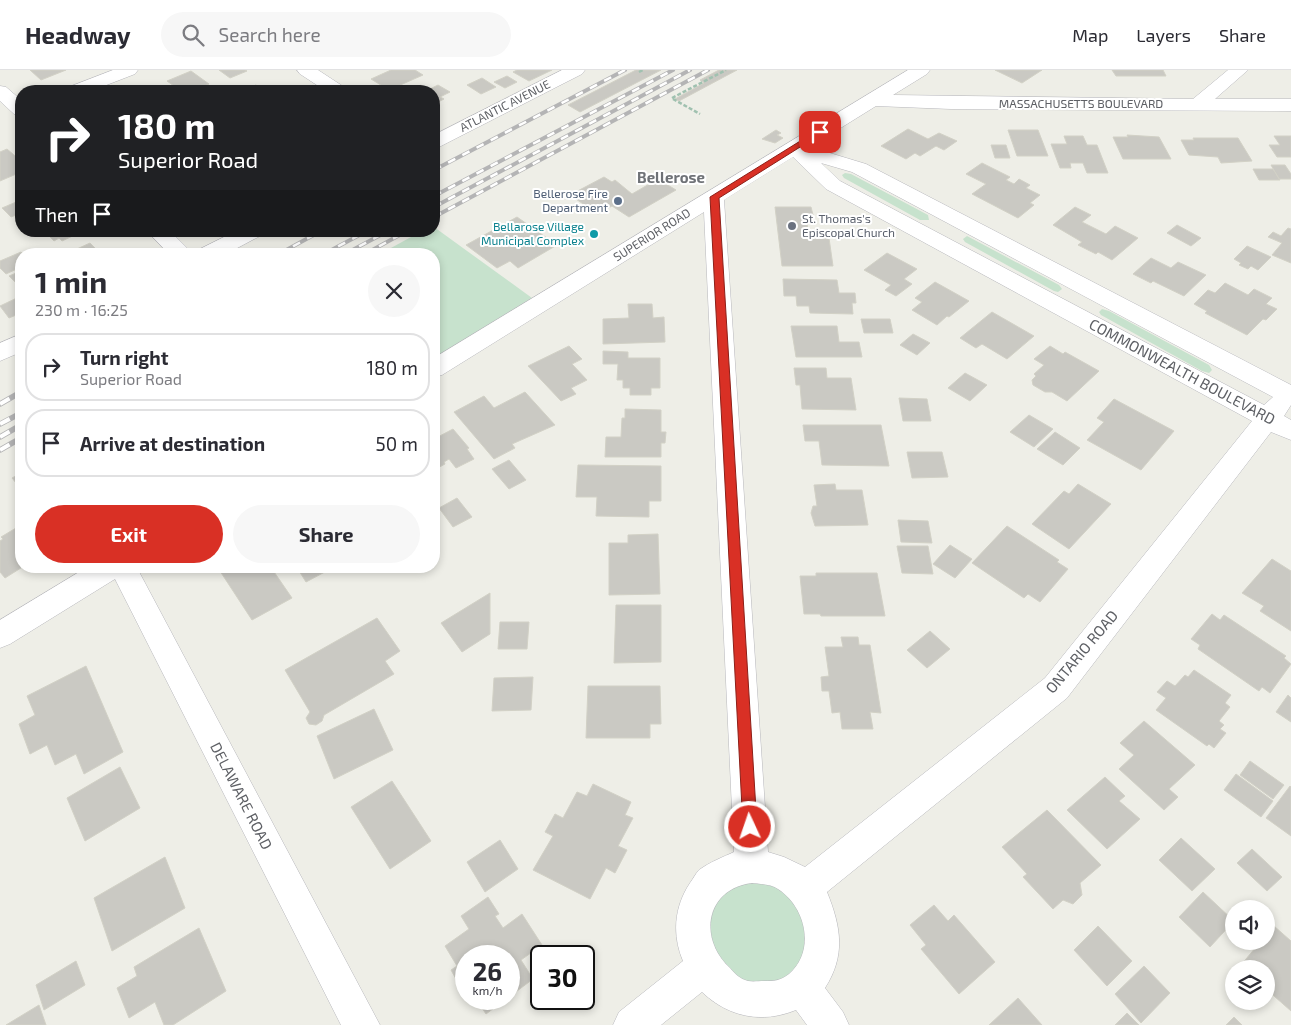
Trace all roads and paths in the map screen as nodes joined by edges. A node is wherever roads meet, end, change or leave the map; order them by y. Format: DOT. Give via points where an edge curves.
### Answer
graph roads {
  1 [pos="129,70"];
  2 [pos="306,70"];
  3 [pos="576,70"];
  4 [pos="644,70"];
  5 [pos="726,70"];
  6 [pos="921,70"];
  7 [pos="1239,70"];
  8 [pos="640,72"];
  9 [pos="90,85"];
  10 [pos="329,85"];
  11 [pos="0,91"];
  12 [pos="872,100"];
  13 [pos="1197,105"];
  14 [pos="1291,105"];
  15 [pos="15,111"];
  16 [pos="700,114"];
  17 [pos="440,139"];
  18 [pos="794,148"];
  19 [pos="714,197"];
  20 [pos="958,220"];
  21 [pos="164,237"];
  22 [pos="242,237"];
  23 [pos="934,239"];
  24 [pos="175,248"];
  25 [pos="220,248"];
  26 [pos="1096,293"];
  27 [pos="1073,314"];
  28 [pos="15,345"];
  29 [pos="0,352"];
  30 [pos="440,365"];
  31 [pos="1290,393"];
  32 [pos="1279,425"];
  33 [pos="102,573"];
  34 [pos="126,573"];
  35 [pos="0,636"];
  36 [pos="752,866"];
  37 [pos="804,889"];
  38 [pos="703,968"];
  39 [pos="801,987"];
  40 [pos="360,1025"];
  41 [pos="632,1025"];
  42 [pos="830,1025"];
  1 -- 9 [label="street"];
  2 -- 10 [label="street"];
  3 -- 17 [label="street, ATLANTIC AVENUE"];
  4 -- 8 [label="path"];
  5 -- 16 [label="path" via="672,98"];
  6 -- 12 [label="street, SUPERIOR ROAD"];
  7 -- 13 [label="street"];
  11 -- 15 [label="street"];
  12 -- 13 [label="street, MASSACHUSETTS BOULEVARD"];
  12 -- 18 [label="street, SUPERIOR ROAD"];
  13 -- 14 [label="street, MASSACHUSETTS BOULEVARD"];
  18 -- 19 [label="street, SUPERIOR ROAD"];
  18 -- 20 [label="street, COMMONWEALTH BOULEVARD" via="859,168"];
  18 -- 23 [label="street, COMMONWEALTH BOULEVARD" via="833,185"];
  19 -- 30 [label="street, SUPERIOR ROAD"];
  19 -- 36 [label="street"];
  20 -- 23 [label="street"];
  20 -- 26 [label="street, COMMONWEALTH BOULEVARD"];
  21 -- 24 [label="street"];
  22 -- 25 [label="street"];
  23 -- 27 [label="street, COMMONWEALTH BOULEVARD"];
  26 -- 27 [label="street, COMMONWEALTH BOULEVARD"];
  26 -- 31 [label="street, COMMONWEALTH BOULEVARD"];
  27 -- 32 [label="street, COMMONWEALTH BOULEVARD"];
  28 -- 29 [label="street"];
  31 -- 32 [label="street, ONTARIO ROAD"];
  32 -- 37 [label="street, ONTARIO ROAD" via="1056,688"];
  33 -- 35 [label="street"];
  34 -- 40 [label="street, DELAWARE ROAD"];
  36 -- 37 [label="street" via="780,872"];
  36 -- 38 [label="street" via="734,869 717,878 704,891 695,908 692,928 694,949"];
  37 -- 39 [label="street" via="815,904 824,940 813,974"];
  38 -- 39 [label="street" via="715,983 731,994 749,1000 768,1001 786,997"];
  38 -- 41 [label="street"];
  39 -- 42 [label="street"];
}
